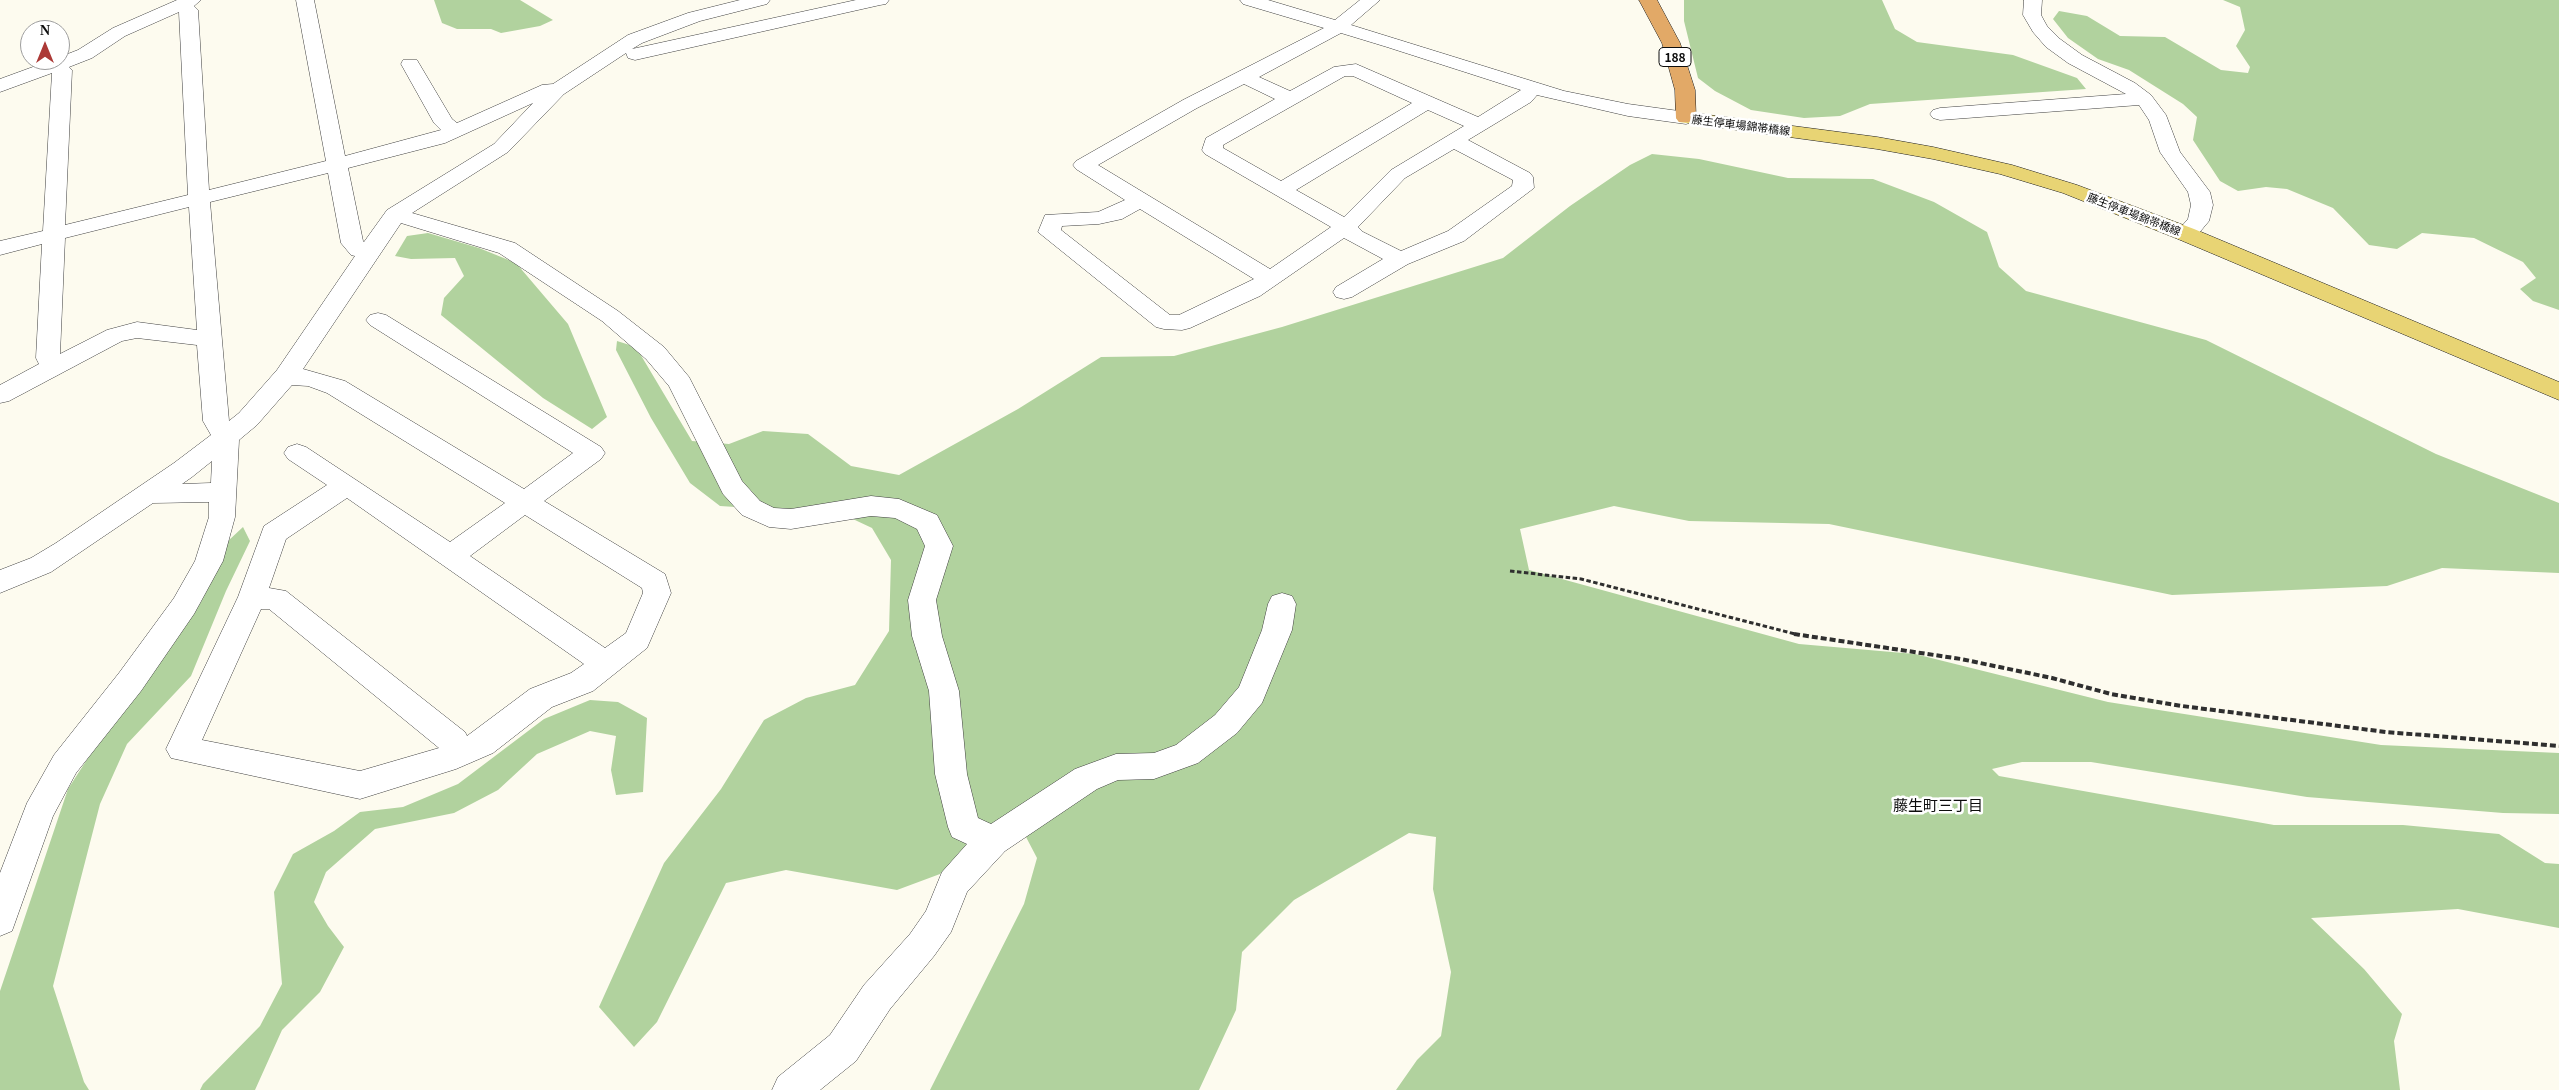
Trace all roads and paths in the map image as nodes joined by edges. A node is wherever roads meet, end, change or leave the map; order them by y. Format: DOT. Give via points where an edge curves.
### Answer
graph roads {
  1 [pos="305,0"];
  2 [pos="702,0"];
  3 [pos="706,0"];
  4 [pos="760,0"];
  5 [pos="880,0"];
  6 [pos="1371,0"];
  7 [pos="1648,0"];
  8 [pos="2033,0"];
  9 [pos="1258,1"];
  10 [pos="185,3"];
  11 [pos="732,9"];
  12 [pos="656,14"];
  13 [pos="1339,27"];
  14 [pos="70,54"];
  15 [pos="602,62"];
  16 [pos="410,64"];
  17 [pos="20,69"];
  18 [pos="33,70"];
  19 [pos="62,70"];
  20 [pos="0,75"];
  21 [pos="1244,76"];
  22 [pos="568,82"];
  23 [pos="0,86"];
  24 [pos="1533,88"];
  25 [pos="1290,99"];
  26 [pos="2144,99"];
  27 [pos="1427,102"];
  28 [pos="1940,114"];
  29 [pos="1686,118"];
  30 [pos="1479,125"];
  31 [pos="456,132"];
  32 [pos="1453,140"];
  33 [pos="337,163"];
  34 [pos="1281,190"];
  35 [pos="199,198"];
  36 [pos="1139,201"];
  37 [pos="395,215"];
  38 [pos="1346,227"];
  39 [pos="56,234"];
  40 [pos="2186,234"];
  41 [pos="0,248"];
  42 [pos="367,252"];
  43 [pos="1400,259"];
  44 [pos="1270,279"];
  45 [pos="1344,292"];
  46 [pos="378,320"];
  47 [pos="208,339"];
  48 [pos="53,367"];
  49 [pos="286,376"];
  50 [pos="2559,392"];
  51 [pos="0,395"];
  52 [pos="226,439"];
  53 [pos="297,453"];
  54 [pos="348,485"];
  55 [pos="222,492"];
  56 [pos="151,494"];
  57 [pos="524,503"];
  58 [pos="450,556"];
  59 [pos="1510,571"];
  60 [pos="0,582"];
  61 [pos="252,597"];
  62 [pos="1282,604"];
  63 [pos="606,664"];
  64 [pos="2559,746"];
  65 [pos="456,756"];
  66 [pos="993,842"];
  67 [pos="0,920"];
  68 [pos="790,1090"];
  1 -- 33 [label="street"];
  2 -- 12 [label="street"];
  3 -- 11 [label="street"];
  4 -- 11 [label="street"];
  5 -- 15 [label="street"];
  6 -- 13 [label="street"];
  7 -- 29 [label="highway, 188" via="1671,43 1685,90"];
  8 -- 26 [label="street" via="2035,22 2053,43"];
  9 -- 13 [label="street"];
  10 -- 14 [label="street" via="119,32 106,42"];
  10 -- 35 [label="street" via="189,10"];
  11 -- 15 [label="street" via="694,17 635,39"];
  13 -- 21 [label="street"];
  13 -- 24 [label="street"];
  15 -- 22 [label="street"];
  16 -- 31 [label="street" via="444,123"];
  17 -- 20 [label="street"];
  18 -- 23 [label="street"];
  19 -- 39 [label="street"];
  21 -- 25 [label="street"];
  21 -- 36 [label="street" via="1083,166"];
  22 -- 31 [label="street"];
  22 -- 37 [label="street" via="548,97 501,148"];
  24 -- 29 [label="street" via="1628,110"];
  24 -- 30 [label="street" via="1524,98"];
  25 -- 27 [label="street" via="1341,71 1356,70"];
  25 -- 34 [label="street" via="1213,142 1212,150"];
  26 -- 28 [label="street"];
  26 -- 40 [label="street" via="2159,119 2170,152 2199,192 2202,205 2198,221"];
  27 -- 30 [label="street"];
  27 -- 34 [label="street"];
  29 -- 40 [label="main road, 藤生停車場錦帯橋線" via="1877,143 1996,167 2070,189"];
  30 -- 32 [label="street"];
  31 -- 33 [label="street"];
  32 -- 38 [label="street" via="1386,184"];
  32 -- 43 [label="street" via="1523,177 1523,188 1456,236"];
  33 -- 35 [label="street"];
  33 -- 42 [label="street" via="352,243"];
  34 -- 38 [label="street"];
  35 -- 39 [label="street"];
  35 -- 47 [label="street"];
  36 -- 44 [label="street"];
  36 -- 44 [label="street" via="1099,218 1053,220 1049,232 1164,322 1182,323 1252,291"];
  37 -- 42 [label="street"];
  37 -- 66 [label="street" via="508,248 610,316 655,353 680,383 732,487 752,508 769,517 791,520 871,506 899,509 928,522 939,546 922,600 928,636 944,691 951,774 964,827"];
  38 -- 43 [label="street" via="1355,237"];
  38 -- 44 [label="street"];
  39 -- 41 [label="street"];
  39 -- 48 [label="street" via="48,358"];
  40 -- 50 [label="main road, 藤生停車場錦帯橋線"];
  42 -- 49 [label="street"];
  43 -- 45 [label="street"];
  46 -- 57 [label="street" via="592,454"];
  47 -- 48 [label="street" via="137,330 115,335"];
  47 -- 52 [label="street" via="216,422"];
  48 -- 51 [label="street"];
  49 -- 52 [label="street" via="248,420"];
  49 -- 57 [label="street" via="311,378 336,387"];
  52 -- 55 [label="street"];
  52 -- 56 [label="street"];
  53 -- 54 [label="street"];
  54 -- 58 [label="street"];
  54 -- 61 [label="street" via="274,533"];
  55 -- 56 [label="street"];
  55 -- 67 [label="street" via="222,517 209,561 184,606 130,682 65,764 38,812"];
  56 -- 60 [label="street" via="42,565"];
  57 -- 58 [label="street"];
  57 -- 63 [label="street" via="655,582 657,592 637,640"];
  58 -- 63 [label="street"];
  59 -- 64 [label="path" via="1581,579 1811,638 1961,659 2111,694 2182,706 2386,732"];
  61 -- 65 [label="street" via="276,599 454,741"];
  61 -- 65 [label="street" via="182,749 360,785"];
  62 -- 66 [label="street" via="1277,630 1251,694 1226,724 1187,754 1154,766 1116,767 1086,779"];
  63 -- 65 [label="street" via="582,682 541,698 482,744"];
  66 -- 68 [label="street" via="954,883 939,921 877,998 843,1048"];
}
